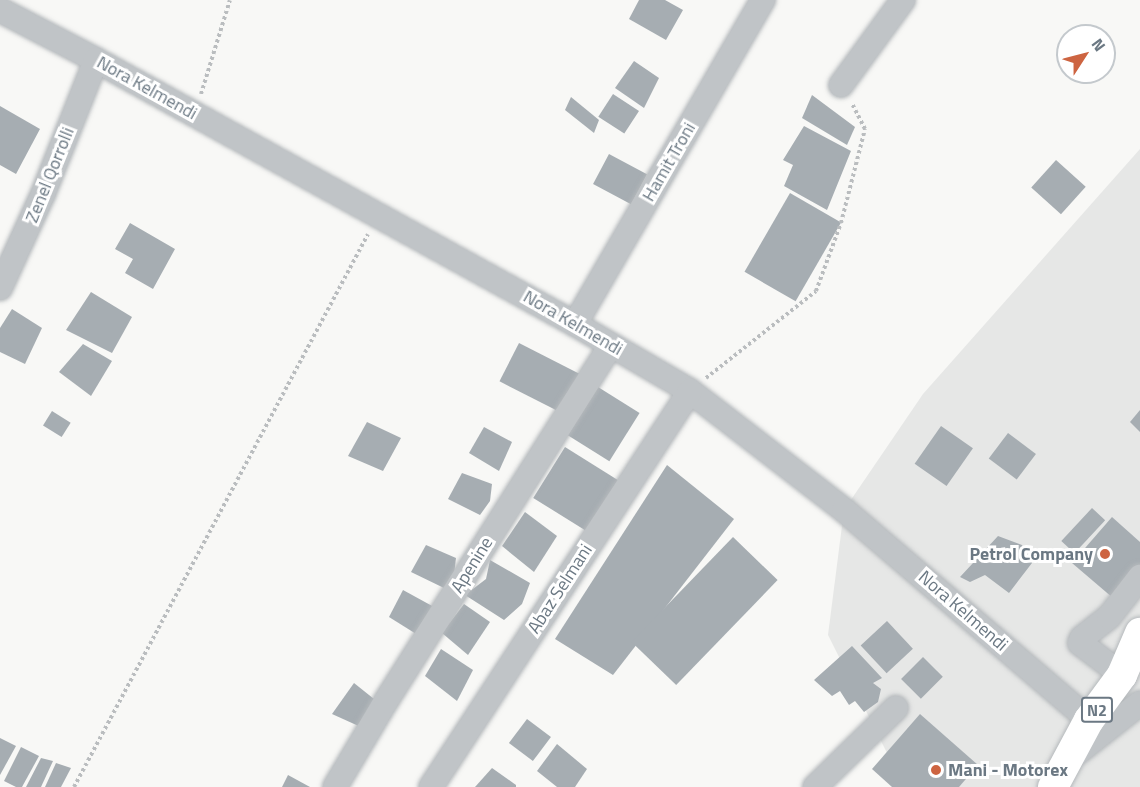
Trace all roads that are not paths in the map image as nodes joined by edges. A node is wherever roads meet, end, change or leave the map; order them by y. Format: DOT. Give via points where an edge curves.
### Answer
graph roads {
  1 [pos="762,0"];
  2 [pos="903,0"];
  3 [pos="0,10"];
  4 [pos="96,60"];
  5 [pos="842,85"];
  6 [pos="0,288"];
  7 [pos="575,324"];
  8 [pos="611,345"];
  9 [pos="690,391"];
  10 [pos="1140,577"];
  11 [pos="1140,633"];
  12 [pos="1122,675"];
  13 [pos="1140,703"];
  14 [pos="896,708"];
  15 [pos="1089,720"];
  16 [pos="1068,759"];
  17 [pos="335,787"];
  18 [pos="430,787"];
  19 [pos="815,787"];
  20 [pos="1053,787"];
  1 -- 7 [label="street, Hamit Troni"];
  2 -- 5 [label="street"];
  3 -- 4 [label="street, Nora Kelmendi"];
  4 -- 6 [label="street, Zenel Qorrolli" via="43,194"];
  4 -- 7 [label="street, Nora Kelmendi"];
  7 -- 8 [label="street, Nora Kelmendi"];
  8 -- 9 [label="street, Nora Kelmendi"];
  8 -- 17 [label="street, Apenine"];
  9 -- 15 [label="street, Nora Kelmendi" via="844,510"];
  9 -- 18 [label="street, Abaz Selmani"];
  10 -- 12 [label="street" via="1109,617 1080,643"];
  11 -- 12 [label="main road, N2"];
  12 -- 15 [label="main road, N2"];
  13 -- 16 [label="street"];
  14 -- 19 [label="street"];
  15 -- 16 [label="main road, N2"];
  16 -- 20 [label="main road, N2"];
}
